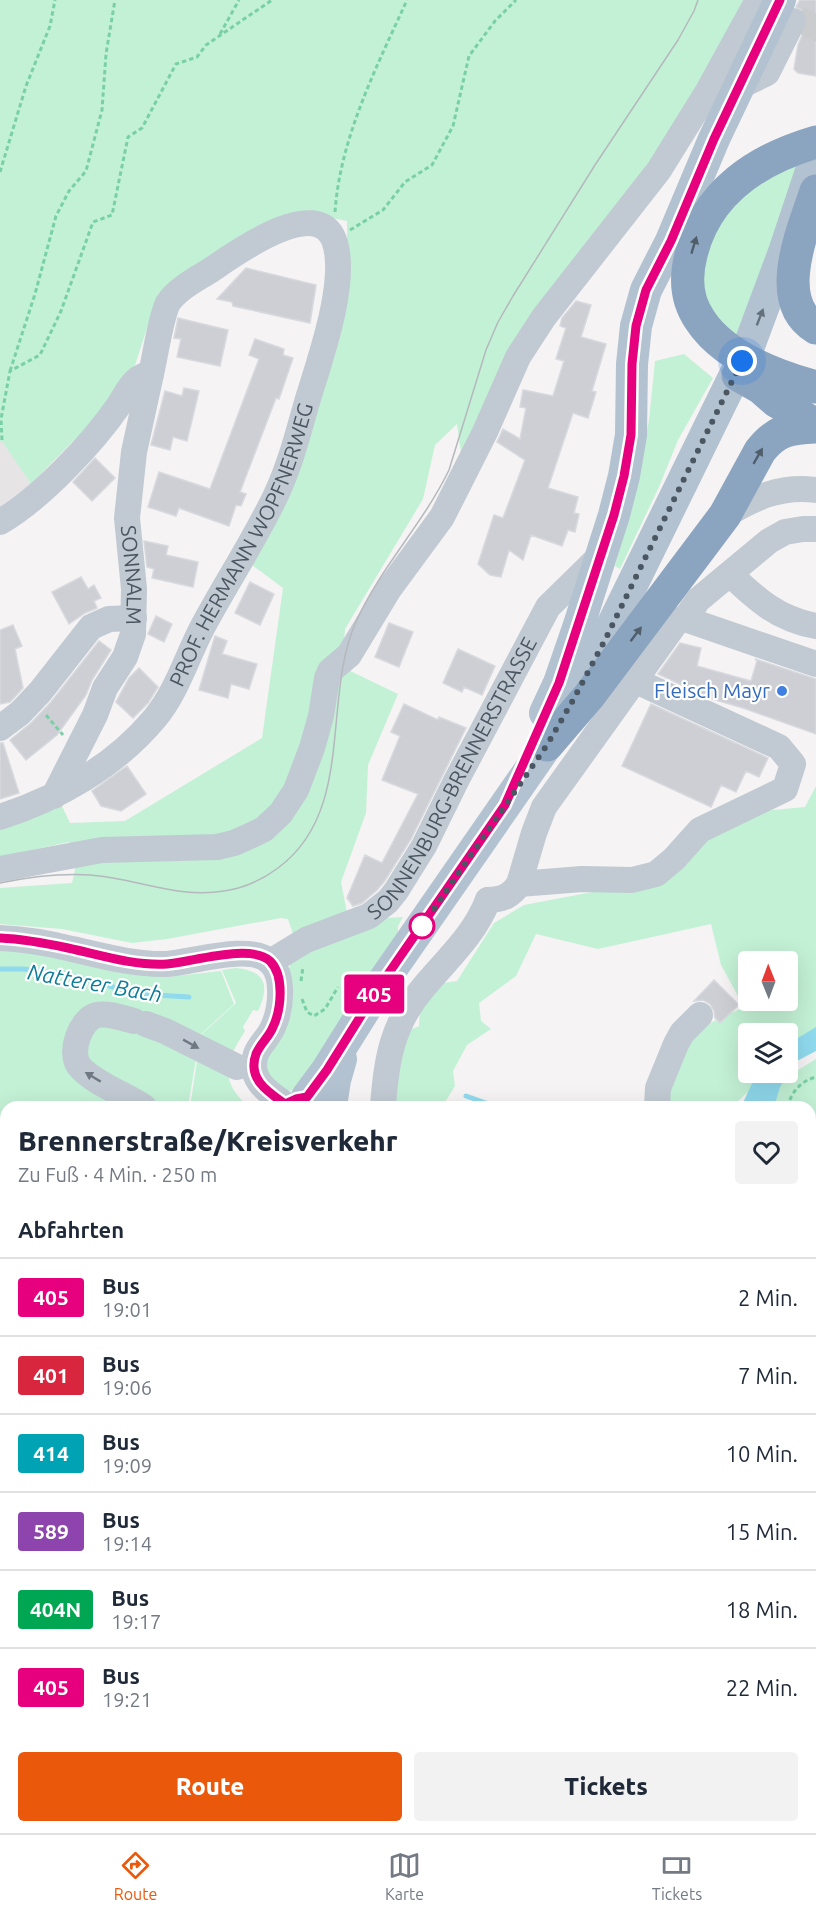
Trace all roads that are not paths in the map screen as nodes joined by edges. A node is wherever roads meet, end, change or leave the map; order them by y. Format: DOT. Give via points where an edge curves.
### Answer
graph roads {
  1 [pos="758,0"];
  2 [pos="789,23"];
  3 [pos="816,141"];
  4 [pos="816,156"];
  5 [pos="816,191"];
  6 [pos="334,240"];
  7 [pos="671,241"];
  8 [pos="816,328"];
  9 [pos="707,343"];
  10 [pos="151,374"];
  11 [pos="816,387"];
  12 [pos="774,389"];
  13 [pos="816,400"];
  14 [pos="816,426"];
  15 [pos="816,490"];
  16 [pos="725,515"];
  17 [pos="0,522"];
  18 [pos="816,530"];
  19 [pos="600,556"];
  20 [pos="730,574"];
  21 [pos="134,618"];
  22 [pos="685,619"];
  23 [pos="816,626"];
  24 [pos="816,664"];
  25 [pos="634,680"];
  26 [pos="0,728"];
  27 [pos="547,745"];
  28 [pos="54,797"];
  29 [pos="505,805"];
  30 [pos="0,817"];
  31 [pos="0,869"];
  32 [pos="453,879"];
  33 [pos="519,884"];
  34 [pos="488,900"];
  35 [pos="0,938"];
  36 [pos="270,962"];
  37 [pos="290,997"];
  38 [pos="700,1015"];
  39 [pos="237,1067"];
  40 [pos="134,1101"];
  41 [pos="286,1101"];
  42 [pos="291,1101"];
  43 [pos="303,1101"];
  44 [pos="383,1101"];
  45 [pos="657,1101"];
  1 -- 31 [label="street" via="659,170 544,317 518,357 442,517 389,589 349,655 330,671 312,748 296,790 281,813 264,829 217,848 102,850"];
  2 -- 7 [label="main road" via="738,87"];
  9 -- 3 [label="highway, one-way" via="688,292 689,263 701,225 717,200 740,178 788,150"];
  27 -- 4 [label="main road, one-way" via="604,642 749,346"];
  5 -- 8 [label="highway" via="792,279 799,310"];
  6 -- 10 [label="street, SONNALM" via="317,225 290,225 245,248 179,291 166,307"];
  6 -- 28 [label="street, PROF. HERMANN WOPFNERWEG" via="338,272 328,330 287,469 262,522 206,621 170,698 123,750"];
  7 -- 9 [label="highway" via="670,303 682,329"];
  7 -- 19 [label="main road" via="646,290 636,326 631,435 614,515"];
  9 -- 12 [label="highway" via="735,374"];
  10 -- 17 [label="street" via="135,381 98,433 44,489"];
  10 -- 21 [label="street, SONNALM" via="134,452 127,518"];
  11 -- 12 [label="highway"];
  12 -- 13 [label="highway"];
  12 -- 14 [label="highway"];
  16 -- 14 [label="highway, one-way" via="767,442 778,433"];
  15 -- 16 [label="street" via="766,494"];
  27 -- 16 [label="highway, one-way" via="589,696"];
  18 -- 20 [label="street" via="785,532"];
  19 -- 29 [label="main road" via="559,683"];
  19 -- 36 [label="street, SONNENBURG-BRENNERSTRASSE" via="548,607 424,846 396,891 369,916 299,944"];
  20 -- 22 [label="street" via="698,600"];
  20 -- 23 [label="street" via="774,612"];
  21 -- 26 [label="street" via="110,619 91,627 40,693"];
  21 -- 28 [label="street, SONNALM" via="125,657 107,684"];
  22 -- 24 [label="street"];
  22 -- 25 [label="street" via="678,620"];
  25 -- 33 [label="street" via="544,807"];
  25 -- 33 [label="street" via="779,747 793,764 784,789 700,830 656,874 632,880"];
  27 -- 29 [label="main road"];
  28 -- 30 [label="street, PROF. HERMANN WOPFNERWEG"];
  29 -- 32 [label="main road"];
  32 -- 34 [label="street"];
  32 -- 43 [label="main road"];
  33 -- 34 [label="street" via="508,896"];
  34 -- 44 [label="street" via="473,930 408,1009 389,1051"];
  35 -- 36 [label="street" via="151,963 249,954"];
  36 -- 37 [label="street"];
  37 -- 39 [label="street" via="261,1020 239,1055"];
  37 -- 42 [label="street" via="256,1054 254,1068 263,1088"];
  38 -- 45 [label="street" via="676,1044 658,1088"];
  40 -- 39 [label="street, one-way" via="79,1067 75,1059 77,1043 90,1018 103,1015 140,1022"];
  39 -- 41 [label="street" via="242,1088"];
}
